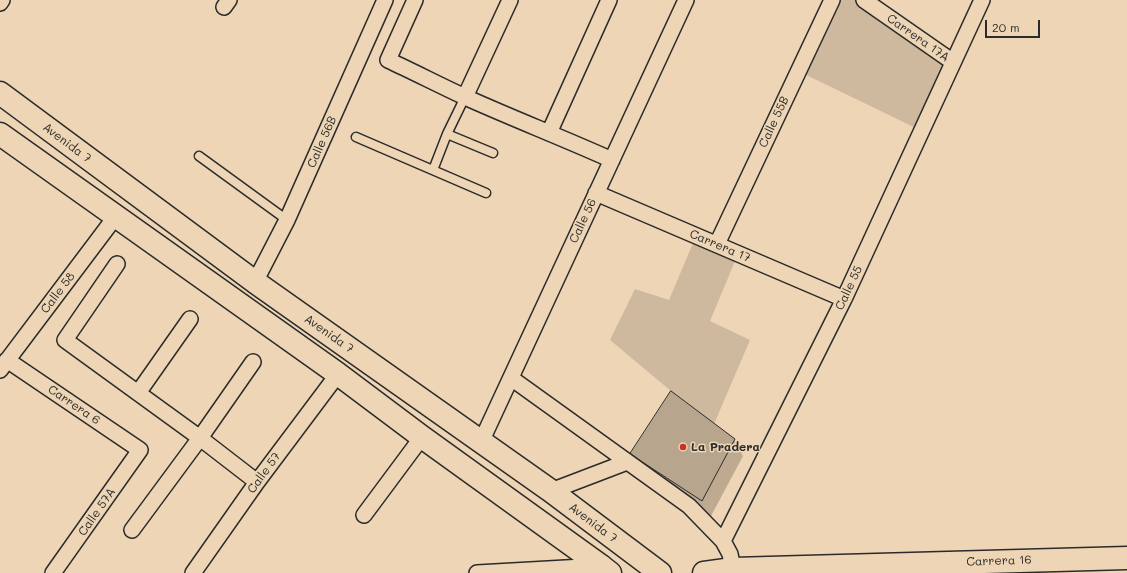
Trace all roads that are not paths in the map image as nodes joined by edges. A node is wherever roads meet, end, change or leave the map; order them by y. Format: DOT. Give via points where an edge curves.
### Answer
graph roads {
  1 [pos="2,0"];
  2 [pos="385,0"];
  3 [pos="415,0"];
  4 [pos="510,0"];
  5 [pos="609,0"];
  6 [pos="686,0"];
  7 [pos="832,0"];
  8 [pos="864,0"];
  9 [pos="982,0"];
  10 [pos="0,3"];
  11 [pos="953,62"];
  12 [pos="0,93"];
  13 [pos="465,97"];
  14 [pos="549,133"];
  15 [pos="448,134"];
  16 [pos="1,137"];
  17 [pos="356,137"];
  18 [pos="493,153"];
  19 [pos="198,156"];
  20 [pos="612,160"];
  21 [pos="433,170"];
  22 [pos="486,193"];
  23 [pos="596,193"];
  24 [pos="116,216"];
  25 [pos="287,220"];
  26 [pos="717,244"];
  27 [pos="117,264"];
  28 [pos="255,282"];
  29 [pos="844,299"];
  30 [pos="190,319"];
  31 [pos="253,362"];
  32 [pos="4,365"];
  33 [pos="338,374"];
  34 [pos="511,378"];
  35 [pos="138,394"];
  36 [pos="422,437"];
  37 [pos="200,438"];
  38 [pos="481,442"];
  39 [pos="140,450"];
  40 [pos="627,462"];
  41 [pos="257,482"];
  42 [pos="551,491"];
  43 [pos="364,515"];
  44 [pos="132,530"];
  45 [pos="723,541"];
  46 [pos="1127,558"];
  47 [pos="606,570"];
  48 [pos="734,571"];
  49 [pos="54,573"];
  50 [pos="193,573"];
  51 [pos="478,573"];
  52 [pos="660,573"];
  53 [pos="704,573"];
  1 -- 10 [label="street"];
  2 -- 25 [label="street, Calle 56B"];
  3 -- 13 [label="street" via="388,60"];
  4 -- 13 [label="street"];
  5 -- 14 [label="street"];
  6 -- 20 [label="street, Calle 56"];
  7 -- 26 [label="street, Calle 55B"];
  8 -- 11 [label="street, Carrera 17A"];
  9 -- 11 [label="street, Calle 55"];
  11 -- 29 [label="street, Calle 55"];
  12 -- 28 [label="main road, Avenida 7"];
  13 -- 14 [label="street"];
  13 -- 15 [label="lane"];
  14 -- 20 [label="street"];
  15 -- 18 [label="lane"];
  15 -- 21 [label="lane"];
  16 -- 24 [label="main road"];
  17 -- 21 [label="lane"];
  19 -- 25 [label="lane"];
  20 -- 23 [label="street, Calle 56"];
  21 -- 22 [label="lane"];
  23 -- 26 [label="street, Carrera 17"];
  23 -- 34 [label="street, Calle 56"];
  24 -- 32 [label="street, Calle 58"];
  24 -- 33 [label="main road"];
  25 -- 28 [label="street, Calle 56B"];
  26 -- 29 [label="street, Carrera 17"];
  27 -- 35 [label="street" via="65,340"];
  28 -- 38 [label="main road, Avenida 7"];
  29 -- 45 [label="street, Calle 55"];
  30 -- 35 [label="street"];
  31 -- 37 [label="street"];
  32 -- 39 [label="street, Carrera 6"];
  33 -- 36 [label="main road"];
  33 -- 41 [label="street, Calle 57"];
  34 -- 38 [label="street, Calle 56"];
  34 -- 40 [label="street"];
  35 -- 37 [label="street"];
  36 -- 43 [label="street"];
  36 -- 47 [label="main road"];
  37 -- 41 [label="street"];
  37 -- 44 [label="street"];
  38 -- 42 [label="main road, Avenida 7"];
  39 -- 49 [label="street, Calle 57A"];
  40 -- 42 [label="street"];
  40 -- 45 [label="street" via="690,506"];
  41 -- 50 [label="street, Calle 57"];
  42 -- 52 [label="main road, Avenida 7"];
  45 -- 48 [label="street" via="730,554"];
  46 -- 48 [label="main road, Carrera 16"];
  47 -- 51 [label="street"];
  48 -- 53 [label="main road, Carrera 16"];
}
